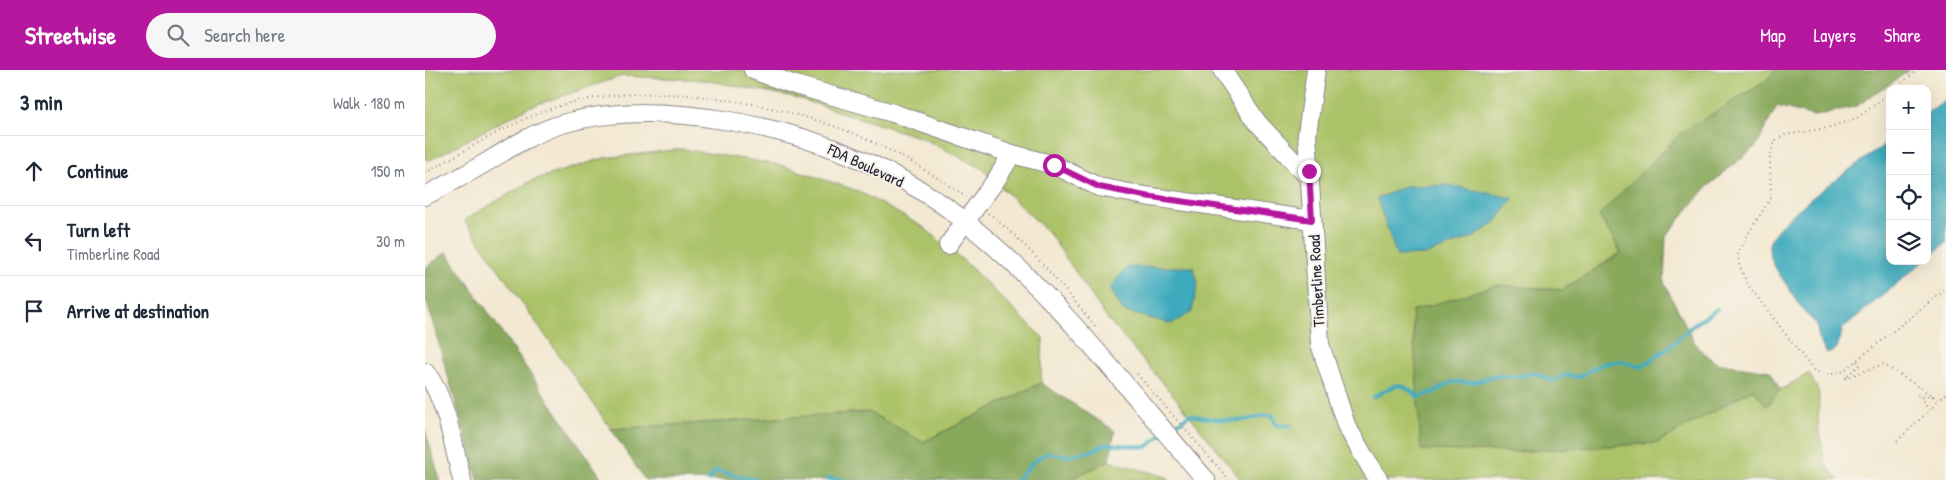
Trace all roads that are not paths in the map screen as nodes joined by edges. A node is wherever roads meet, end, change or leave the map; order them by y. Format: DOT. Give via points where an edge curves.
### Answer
graph roads {
  1 [pos="753,70"];
  2 [pos="1222,70"];
  3 [pos="1316,70"];
  4 [pos="1012,154"];
  5 [pos="1309,178"];
  6 [pos="425,196"];
  7 [pos="1312,220"];
  8 [pos="965,222"];
  9 [pos="948,245"];
  10 [pos="425,372"];
  11 [pos="462,480"];
  12 [pos="1205,480"];
  13 [pos="1379,480"];
  1 -- 4 [label="street"];
  2 -- 5 [label="street" via="1257,122"];
  3 -- 5 [label="street, Timberline Road" via="1307,134"];
  4 -- 7 [label="street" via="1054,165 1099,187"];
  4 -- 8 [label="street"];
  5 -- 7 [label="street, Timberline Road"];
  6 -- 8 [label="street, FDA Boulevard" via="511,147 561,124 621,113 652,113 740,123 824,144 898,178"];
  7 -- 13 [label="street, Timberline Road" via="1320,344 1346,426"];
  8 -- 9 [label="street"];
  8 -- 12 [label="street, FDA Boulevard" via="994,245 1044,294"];
  10 -- 11 [label="street" via="435,387 443,410"];
}
